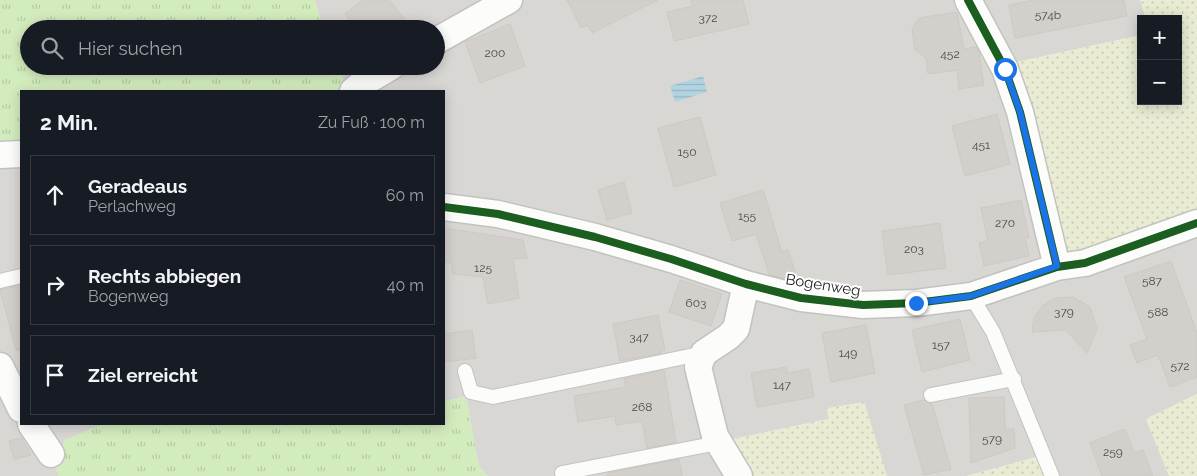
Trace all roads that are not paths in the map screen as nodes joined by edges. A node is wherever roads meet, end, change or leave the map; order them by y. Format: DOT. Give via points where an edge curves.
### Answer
graph roads {
  1 [pos="509,0"];
  2 [pos="968,0"];
  3 [pos="445,36"];
  4 [pos="376,75"];
  5 [pos="354,90"];
  6 [pos="20,154"];
  7 [pos="0,155"];
  8 [pos="445,207"];
  9 [pos="1197,223"];
  10 [pos="1057,266"];
  11 [pos="20,276"];
  12 [pos="0,281"];
  13 [pos="746,284"];
  14 [pos="971,296"];
  15 [pos="704,353"];
  16 [pos="0,366"];
  17 [pos="465,371"];
  18 [pos="1014,379"];
  19 [pos="931,395"];
  20 [pos="20,407"];
  21 [pos="32,425"];
  22 [pos="718,443"];
  23 [pos="51,454"];
  24 [pos="562,473"];
  25 [pos="739,476"];
  26 [pos="1052,476"];
  1 -- 3 [label="street"];
  2 -- 10 [label="street" via="1005,69 1020,112"];
  4 -- 5 [label="street"];
  6 -- 7 [label="street"];
  8 -- 13 [label="street, Bogenweg" via="498,214 633,247"];
  9 -- 10 [label="street, Bogenweg" via="1085,263"];
  10 -- 14 [label="street, Bogenweg"];
  11 -- 12 [label="lane"];
  13 -- 14 [label="street, Bogenweg" via="801,298 862,305"];
  13 -- 15 [label="street" via="740,315 732,334"];
  14 -- 18 [label="lane" via="993,332"];
  15 -- 17 [label="lane" via="493,397 471,392"];
  15 -- 22 [label="street" via="698,362 698,374"];
  16 -- 20 [label="street"];
  18 -- 19 [label="lane"];
  18 -- 26 [label="lane"];
  21 -- 23 [label="street"];
  22 -- 24 [label="lane"];
  22 -- 25 [label="street"];
}
